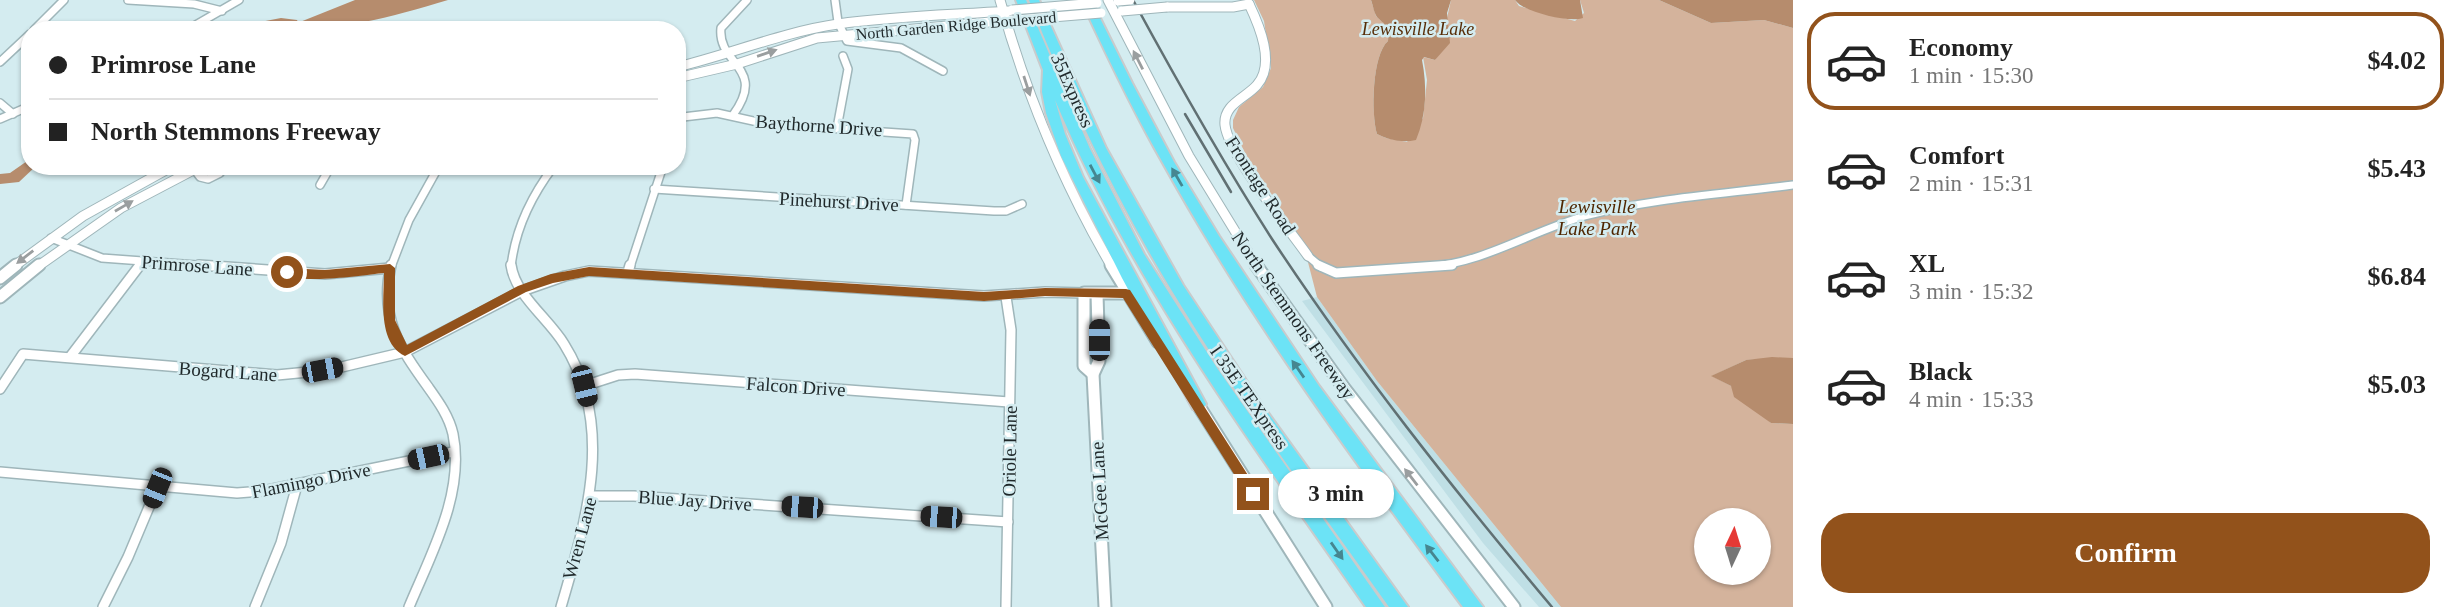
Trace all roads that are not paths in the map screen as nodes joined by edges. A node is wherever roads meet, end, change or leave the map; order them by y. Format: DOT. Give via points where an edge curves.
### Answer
graph roads {
  1 [pos="64,0"];
  2 [pos="128,0"];
  3 [pos="239,0"];
  4 [pos="747,0"];
  5 [pos="835,0"];
  6 [pos="993,0"];
  7 [pos="1000,0"];
  8 [pos="1021,0"];
  9 [pos="1034,0"];
  10 [pos="1130,0"];
  11 [pos="1175,0"];
  12 [pos="1112,1"];
  13 [pos="1092,2"];
  14 [pos="1248,2"];
  15 [pos="222,11"];
  16 [pos="1118,11"];
  17 [pos="970,14"];
  18 [pos="1009,15"];
  19 [pos="43,21"];
  20 [pos="204,21"];
  21 [pos="968,24"];
  22 [pos="841,29"];
  23 [pos="1010,35"];
  24 [pos="21,42"];
  25 [pos="731,54"];
  26 [pos="843,56"];
  27 [pos="0,62"];
  28 [pos="737,64"];
  29 [pos="686,65"];
  30 [pos="1047,67"];
  31 [pos="943,71"];
  32 [pos="686,76"];
  33 [pos="0,103"];
  34 [pos="21,110"];
  35 [pos="13,114"];
  36 [pos="733,115"];
  37 [pos="686,117"];
  38 [pos="0,119"];
  39 [pos="837,128"];
  40 [pos="183,175"];
  41 [pos="199,175"];
  42 [pos="216,175"];
  43 [pos="326,175"];
  44 [pos="435,175"];
  45 [pos="547,175"];
  46 [pos="659,175"];
  47 [pos="153,176"];
  48 [pos="1116,179"];
  49 [pos="320,185"];
  50 [pos="1793,185"];
  51 [pos="654,189"];
  52 [pos="1023,204"];
  53 [pos="906,205"];
  54 [pos="51,237"];
  55 [pos="66,243"];
  56 [pos="1308,256"];
  57 [pos="143,261"];
  58 [pos="390,268"];
  59 [pos="628,272"];
  60 [pos="0,278"];
  61 [pos="522,289"];
  62 [pos="1084,293"];
  63 [pos="1097,293"];
  64 [pos="1126,293"];
  65 [pos="0,297"];
  66 [pos="1006,297"];
  67 [pos="405,351"];
  68 [pos="70,357"];
  69 [pos="1093,374"];
  70 [pos="584,386"];
  71 [pos="0,389"];
  72 [pos="1009,402"];
  73 [pos="1198,404"];
  74 [pos="453,452"];
  75 [pos="0,472"];
  76 [pos="297,485"];
  77 [pos="157,488"];
  78 [pos="592,496"];
  79 [pos="1008,522"];
  80 [pos="103,607"];
  81 [pos="255,607"];
  82 [pos="409,607"];
  83 [pos="561,607"];
  84 [pos="1006,607"];
  85 [pos="1105,607"];
  86 [pos="1326,607"];
  87 [pos="1376,607"];
  88 [pos="1399,607"];
  89 [pos="1474,607"];
  90 [pos="1514,607"];
  1 -- 19 [label="street"];
  2 -- 15 [label="street" via="194,4"];
  3 -- 15 [label="street"];
  4 -- 25 [label="street" via="721,28 720,39"];
  5 -- 22 [label="street"];
  6 -- 17 [label="main road"];
  7 -- 18 [label="main road"];
  8 -- 30 [label="highway"];
  9 -- 48 [label="highway, 35Express"];
  10 -- 12 [label="main road, North Garden Ridge Boulevard, bridge"];
  11 -- 14 [label="main road"];
  12 -- 13 [label="main road, North Garden Ridge Boulevard"];
  12 -- 16 [label="main road, North Stemmons Freeway"];
  13 -- 18 [label="main road, North Garden Ridge Boulevard, bridge"];
  89 -- 13 [label="highway, North Stemmons Freeway, one-way" via="1357,452 1246,291 1146,124"];
  14 -- 16 [label="main road, North Garden Ridge Boulevard, bridge" via="1233,7"];
  14 -- 56 [label="main road, Frontage Road" via="1259,25 1265,73 1258,85 1230,107 1225,130"];
  15 -- 20 [label="street"];
  16 -- 18 [label="main road, North Garden Ridge Boulevard, bridge"];
  90 -- 16 [label="main road, North Stemmons Freeway, one-way" via="1344,388 1254,261 1189,156"];
  17 -- 18 [label="main road, North Garden Ridge Boulevard"];
  17 -- 22 [label="main road, North Garden Ridge Boulevard"];
  18 -- 21 [label="main road, North Garden Ridge Boulevard"];
  18 -- 23 [label="main road"];
  21 -- 22 [label="main road, North Garden Ridge Boulevard"];
  21 -- 23 [label="main road"];
  22 -- 25 [label="main road, North Garden Ridge Boulevard" via="803,31"];
  28 -- 22 [label="main road, North Garden Ridge Boulevard, one-way"];
  22 -- 31 [label="street" via="851,42 901,48"];
  23 -- 64 [label="main road, one-way" via="1031,99"];
  24 -- 27 [label="street"];
  25 -- 28 [label="street"];
  25 -- 29 [label="main road, North Garden Ridge Boulevard"];
  26 -- 39 [label="street" via="848,69"];
  28 -- 32 [label="main road, North Garden Ridge Boulevard"];
  28 -- 36 [label="street" via="746,90"];
  30 -- 73 [label="highway" via="1046,90 1084,191"];
  30 -- 87 [label="highway, one-way" via="1091,166 1159,290"];
  33 -- 35 [label="street"];
  34 -- 35 [label="street"];
  35 -- 38 [label="street"];
  36 -- 37 [label="street, Baythorne Drive"];
  36 -- 39 [label="street, Baythorne Drive" via="767,124"];
  39 -- 53 [label="street, Baythorne Drive" via="914,134"];
  55 -- 40 [label="main road, one-way"];
  41 -- 42 [label="street" via="208,179"];
  43 -- 49 [label="street"];
  44 -- 58 [label="street"];
  45 -- 61 [label="street, Wren Lane" via="538,187 511,258 510,268"];
  46 -- 51 [label="street"];
  47 -- 54 [label="main road"];
  48 -- 88 [label="highway, I 35E TEXpress" via="1210,340"];
  50 -- 56 [label="street" via="1618,207 1571,220 1488,255 1433,268 1336,273"];
  51 -- 53 [label="street, Pinehurst Drive"];
  51 -- 59 [label="street"];
  52 -- 53 [label="street, Pinehurst Drive" via="1006,211"];
  54 -- 55 [label="street, Primrose Lane"];
  54 -- 60 [label="main road, one-way"];
  55 -- 57 [label="street, Primrose Lane" via="102,258"];
  55 -- 65 [label="main road"];
  57 -- 58 [label="street, Primrose Lane" via="325,274"];
  57 -- 68 [label="street"];
  58 -- 67 [label="street" via="389,320"];
  59 -- 61 [label="street, Bogard Lane" via="589,271"];
  59 -- 66 [label="street, Bogard Lane"];
  61 -- 67 [label="street, Bogard Lane"];
  61 -- 70 [label="street, Wren Lane" via="565,347"];
  62 -- 63 [label="main road"];
  62 -- 66 [label="street, Bogard Lane"];
  62 -- 69 [label="main road, McGee Lane" via="1084,366"];
  63 -- 64 [label="main road"];
  63 -- 69 [label="main road, McGee Lane" via="1099,361"];
  64 -- 73 [label="main road"];
  66 -- 72 [label="street, Oriole Lane" via="1011,320"];
  67 -- 68 [label="street, Bogard Lane" via="290,375"];
  67 -- 74 [label="street" via="446,416"];
  68 -- 71 [label="street, Bogard Lane" via="23,354"];
  69 -- 85 [label="main road, McGee Lane"];
  70 -- 72 [label="street, Falcon Drive" via="635,374"];
  70 -- 78 [label="street, Wren Lane" via="592,423"];
  72 -- 79 [label="street, Oriole Lane"];
  73 -- 86 [label="main road"];
  74 -- 76 [label="street, Flamingo Drive"];
  74 -- 82 [label="street" via="449,503"];
  75 -- 77 [label="street, Flamingo Drive"];
  76 -- 77 [label="street, Flamingo Drive" via="236,493"];
  76 -- 81 [label="street" via="278,553"];
  77 -- 80 [label="street"];
  78 -- 79 [label="street, Blue Jay Drive" via="634,495"];
  78 -- 83 [label="street, Wren Lane"];
  79 -- 84 [label="street, Oriole Lane"];
}
